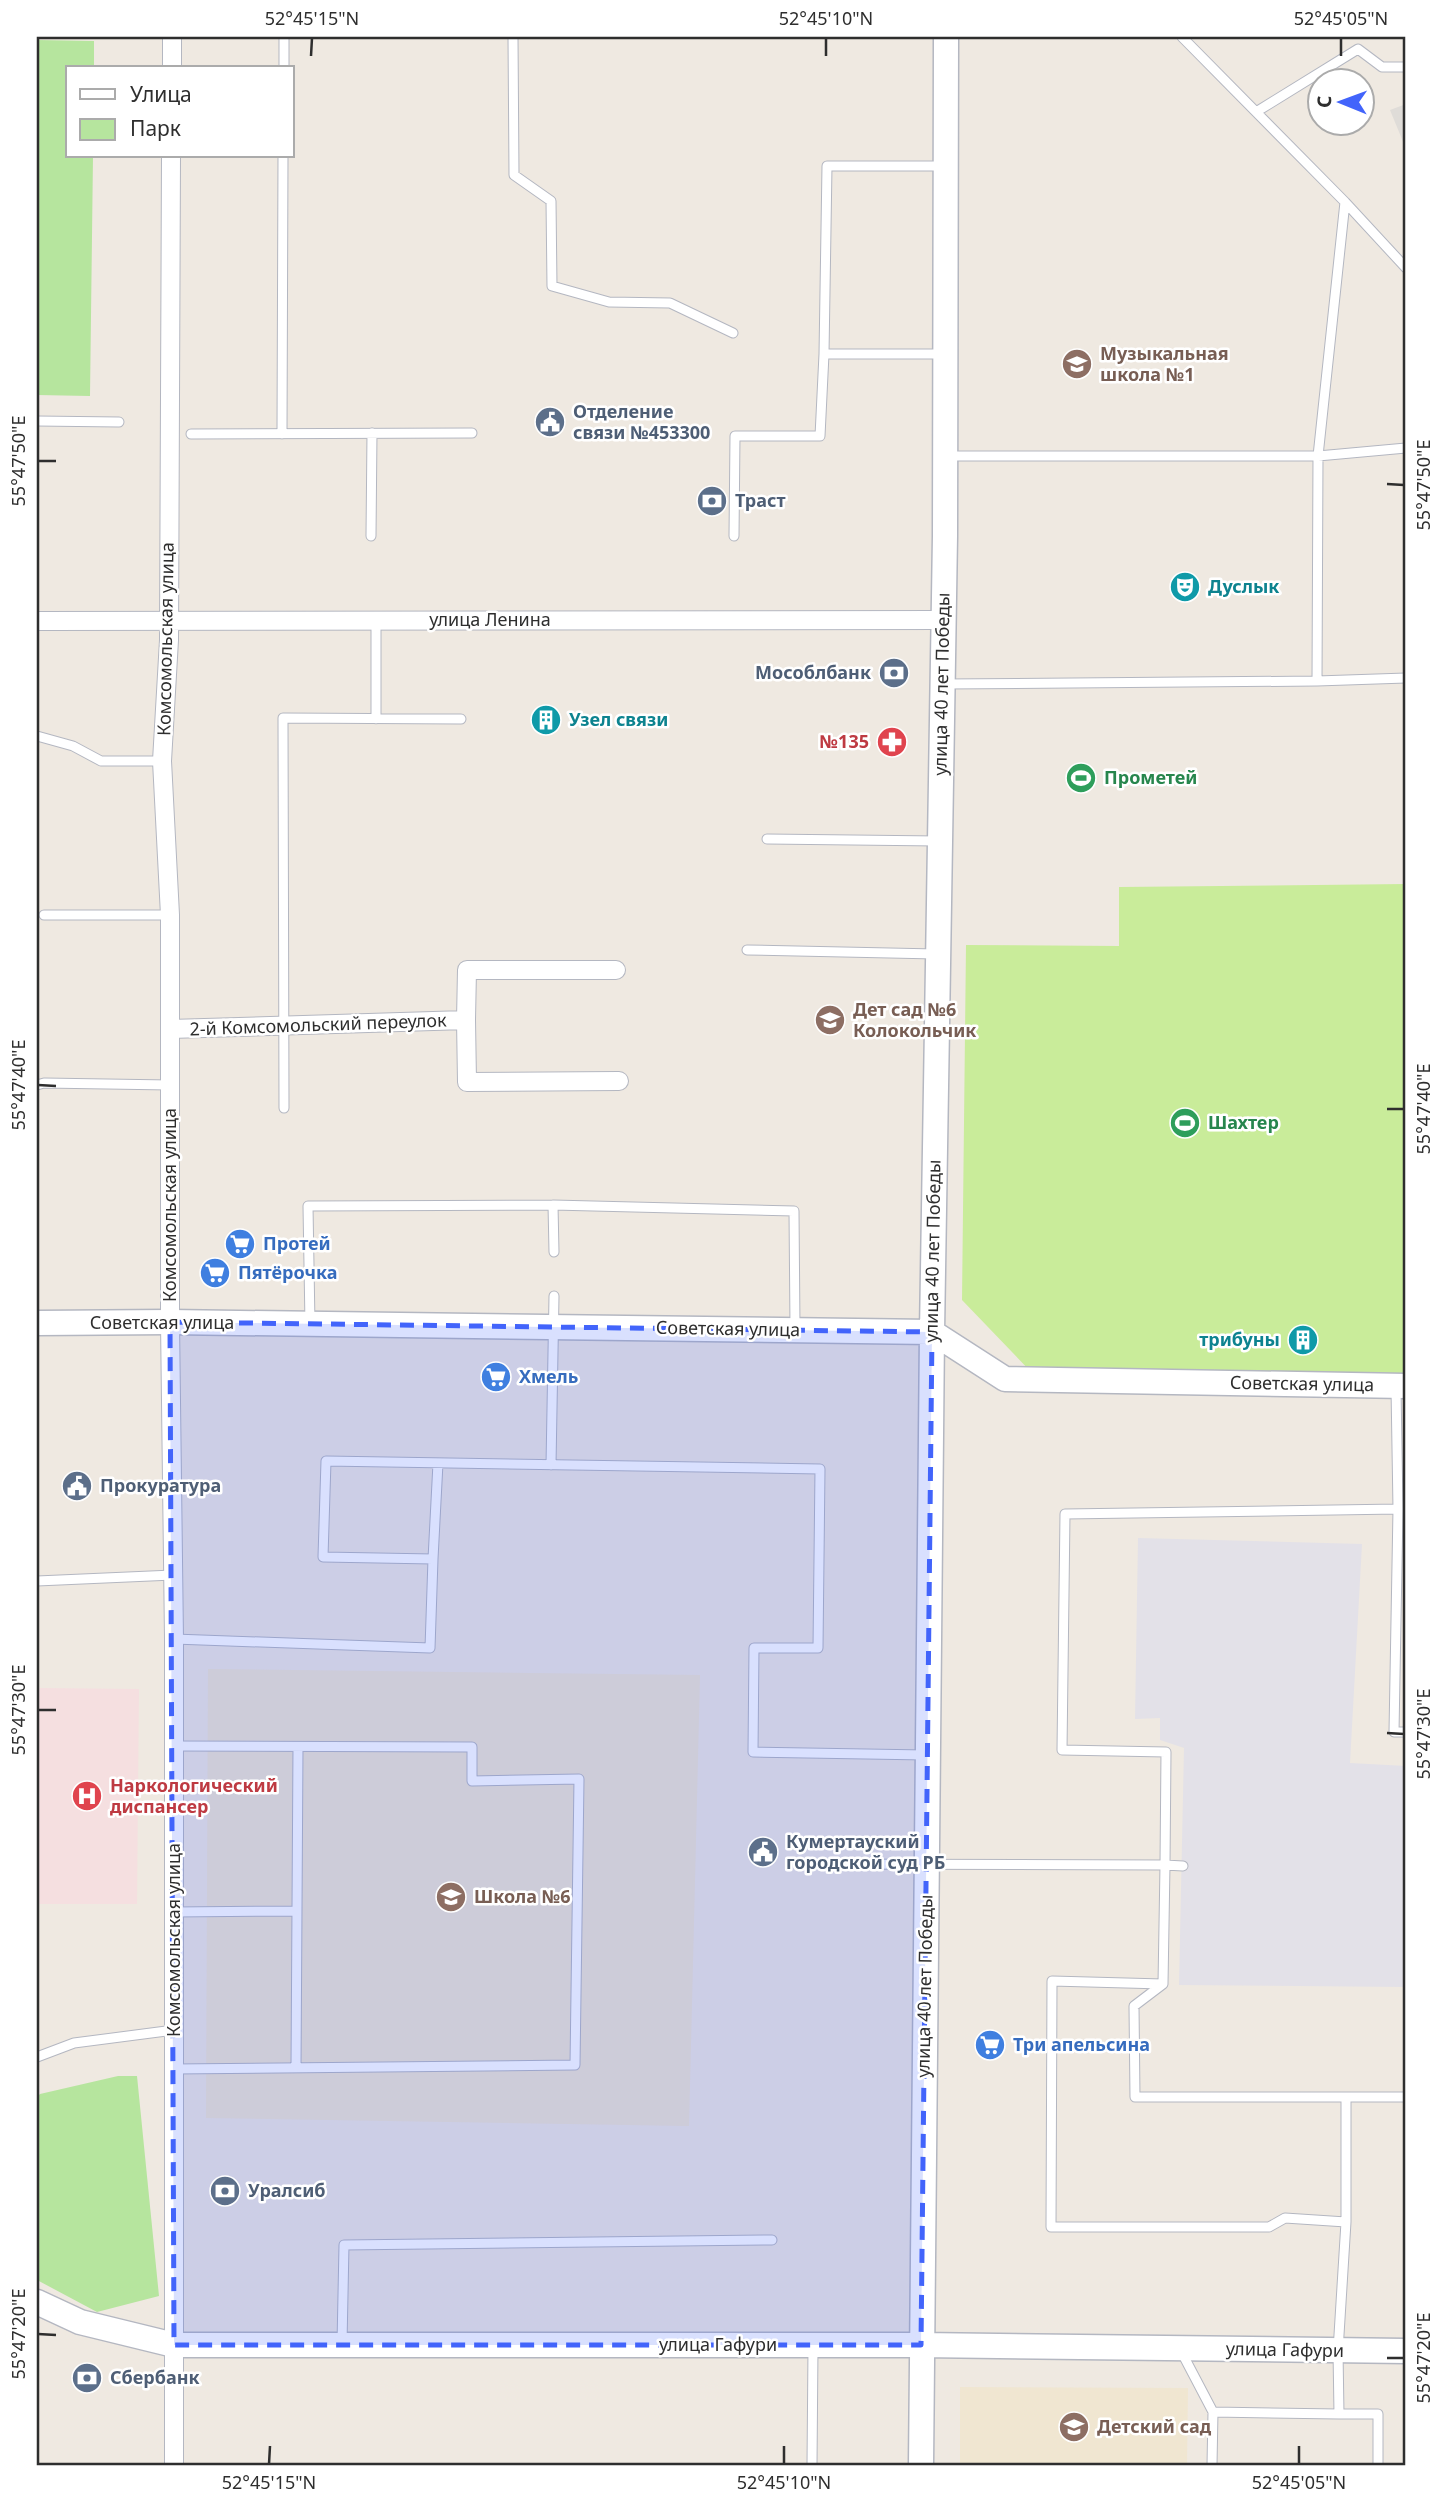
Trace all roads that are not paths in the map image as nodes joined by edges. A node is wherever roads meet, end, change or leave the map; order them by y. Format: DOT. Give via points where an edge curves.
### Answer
graph roads {
  1 [pos="172,37"];
  2 [pos="284,37"];
  3 [pos="513,37"];
  4 [pos="946,37"];
  5 [pos="1182,37"];
  6 [pos="172,66"];
  7 [pos="284,66"];
  8 [pos="1406,67"];
  9 [pos="1256,112"];
  10 [pos="171,158"];
  11 [pos="283,158"];
  12 [pos="946,166"];
  13 [pos="1345,202"];
  14 [pos="1406,268"];
  15 [pos="733,333"];
  16 [pos="824,354"];
  17 [pos="945,354"];
  18 [pos="37,421"];
  19 [pos="119,422"];
  20 [pos="372,433"];
  21 [pos="472,433"];
  22 [pos="191,434"];
  23 [pos="282,434"];
  24 [pos="1406,448"];
  25 [pos="945,456"];
  26 [pos="1318,456"];
  27 [pos="371,536"];
  28 [pos="734,536"];
  29 [pos="169,619"];
  30 [pos="376,620"];
  31 [pos="943,620"];
  32 [pos="37,621"];
  33 [pos="1406,678"];
  34 [pos="1317,681"];
  35 [pos="942,684"];
  36 [pos="376,719"];
  37 [pos="461,719"];
  38 [pos="37,736"];
  39 [pos="162,761"];
  40 [pos="767,839"];
  41 [pos="940,841"];
  42 [pos="44,915"];
  43 [pos="170,915"];
  44 [pos="747,950"];
  45 [pos="938,954"];
  46 [pos="616,970"];
  47 [pos="466,1020"];
  48 [pos="285,1026"];
  49 [pos="170,1029"];
  50 [pos="619,1081"];
  51 [pos="37,1085"];
  52 [pos="170,1085"];
  53 [pos="284,1108"];
  54 [pos="553,1205"];
  55 [pos="554,1252"];
  56 [pos="554,1296"];
  57 [pos="170,1322"];
  58 [pos="37,1323"];
  59 [pos="310,1324"];
  60 [pos="555,1327"];
  61 [pos="795,1330"];
  62 [pos="932,1332"];
  63 [pos="1401,1386"];
  64 [pos="438,1463"];
  65 [pos="551,1465"];
  66 [pos="1398,1509"];
  67 [pos="433,1559"];
  68 [pos="173,1575"];
  69 [pos="37,1581"];
  70 [pos="174,1639"];
  71 [pos="1406,1732"];
  72 [pos="174,1746"];
  73 [pos="298,1746"];
  74 [pos="927,1755"];
  75 [pos="799,1864"];
  76 [pos="926,1865"];
  77 [pos="1165,1865"];
  78 [pos="1183,1866"];
  79 [pos="297,1911"];
  80 [pos="174,1912"];
  81 [pos="1163,1984"];
  82 [pos="174,2030"];
  83 [pos="37,2057"];
  84 [pos="296,2068"];
  85 [pos="174,2069"];
  86 [pos="1346,2097"];
  87 [pos="1406,2097"];
  88 [pos="1346,2222"];
  89 [pos="772,2240"];
  90 [pos="37,2302"];
  91 [pos="174,2345"];
  92 [pos="342,2345"];
  93 [pos="813,2345"];
  94 [pos="921,2345"];
  95 [pos="1180,2349"];
  96 [pos="1338,2351"];
  97 [pos="1406,2351"];
  98 [pos="1213,2412"];
  99 [pos="1339,2414"];
  100 [pos="174,2465"];
  101 [pos="812,2465"];
  102 [pos="921,2465"];
  103 [pos="1212,2465"];
  104 [pos="1378,2465"];
  1 -- 6 [label="street"];
  2 -- 7 [label="lane"];
  3 -- 15 [label="lane" via="514,175 551,201 552,286 609,302 670,303"];
  4 -- 12 [label="street, улица 40 лет Победы"];
  5 -- 9 [label="lane"];
  8 -- 9 [label="lane" via="1382,67 1358,49"];
  9 -- 13 [label="lane"];
  10 -- 29 [label="street, Комсомольская улица"];
  11 -- 23 [label="lane"];
  12 -- 16 [label="lane" via="827,166"];
  12 -- 17 [label="street, улица 40 лет Победы"];
  13 -- 14 [label="lane"];
  13 -- 26 [label="lane"];
  16 -- 17 [label="lane"];
  16 -- 28 [label="lane" via="820,436 735,436"];
  17 -- 25 [label="street, улица 40 лет Победы"];
  18 -- 19 [label="lane"];
  20 -- 21 [label="lane"];
  20 -- 23 [label="lane"];
  20 -- 27 [label="lane"];
  22 -- 23 [label="lane"];
  24 -- 26 [label="lane"];
  25 -- 26 [label="lane"];
  25 -- 31 [label="street, улица 40 лет Победы"];
  26 -- 34 [label="lane"];
  29 -- 30 [label="street, улица Ленина"];
  29 -- 32 [label="street, улица Ленина"];
  29 -- 39 [label="street, Комсомольская улица"];
  30 -- 31 [label="street, улица Ленина"];
  30 -- 36 [label="lane"];
  31 -- 35 [label="street, улица 40 лет Победы"];
  33 -- 34 [label="lane"];
  34 -- 35 [label="lane"];
  35 -- 41 [label="street, улица 40 лет Победы"];
  36 -- 37 [label="lane"];
  36 -- 48 [label="lane" via="283,718"];
  38 -- 39 [label="lane" via="74,746 101,761"];
  39 -- 43 [label="street, Комсомольская улица"];
  40 -- 41 [label="lane"];
  41 -- 45 [label="street, улица 40 лет Победы"];
  42 -- 43 [label="lane"];
  43 -- 49 [label="street, Комсомольская улица"];
  44 -- 45 [label="lane"];
  45 -- 62 [label="street, улица 40 лет Победы"];
  46 -- 47 [label="street, 2-й Комсомольский переулок" via="467,970"];
  47 -- 48 [label="street, 2-й Комсомольский переулок"];
  47 -- 50 [label="street, 2-й Комсомольский переулок" via="467,1082"];
  48 -- 49 [label="street, 2-й Комсомольский переулок"];
  48 -- 53 [label="lane"];
  49 -- 52 [label="street, Комсомольская улица"];
  51 -- 52 [label="lane"];
  52 -- 57 [label="street, Комсомольская улица"];
  54 -- 55 [label="lane"];
  54 -- 59 [label="lane" via="309,1206"];
  54 -- 61 [label="lane" via="794,1211"];
  56 -- 60 [label="lane"];
  57 -- 58 [label="street, Советская улица"];
  57 -- 59 [label="street, Советская улица"];
  57 -- 68 [label="street, Комсомольская улица"];
  59 -- 60 [label="street, Советская улица"];
  60 -- 61 [label="street, Советская улица"];
  60 -- 65 [label="lane"];
  61 -- 62 [label="street, Советская улица"];
  62 -- 63 [label="street, Советская улица" via="1005,1379"];
  62 -- 74 [label="street, улица 40 лет Победы"];
  63 -- 66 [label="lane"];
  64 -- 65 [label="lane"];
  64 -- 67 [label="lane"];
  64 -- 67 [label="lane" via="326,1461 323,1557"];
  65 -- 74 [label="lane" via="820,1469 818,1648 754,1648 753,1752"];
  66 -- 71 [label="lane" via="1394,1732"];
  66 -- 77 [label="lane" via="1065,1514 1062,1750 1166,1752"];
  67 -- 70 [label="lane" via="430,1648"];
  68 -- 69 [label="lane"];
  68 -- 70 [label="street, Комсомольская улица"];
  70 -- 72 [label="street, Комсомольская улица"];
  72 -- 73 [label="lane"];
  72 -- 80 [label="street, Комсомольская улица"];
  73 -- 79 [label="lane"];
  73 -- 84 [label="lane" via="472,1747 472,1781 579,1779 575,2066"];
  74 -- 76 [label="street, улица 40 лет Победы"];
  75 -- 76 [label="lane"];
  76 -- 77 [label="lane"];
  76 -- 94 [label="street, улица 40 лет Победы"];
  77 -- 78 [label="lane"];
  77 -- 81 [label="lane"];
  79 -- 80 [label="lane"];
  79 -- 84 [label="lane"];
  80 -- 82 [label="street, Комсомольская улица"];
  81 -- 86 [label="lane" via="1134,2006 1135,2097"];
  81 -- 88 [label="lane" via="1052,1981 1051,2227 1269,2227 1285,2218"];
  82 -- 83 [label="lane" via="74,2043"];
  82 -- 85 [label="street, Комсомольская улица"];
  84 -- 85 [label="lane"];
  85 -- 91 [label="street, Комсомольская улица"];
  86 -- 87 [label="lane"];
  86 -- 88 [label="lane"];
  88 -- 96 [label="lane"];
  89 -- 92 [label="lane" via="344,2245"];
  90 -- 91 [label="street, улица Гафури" via="80,2322"];
  91 -- 92 [label="street, улица Гафури"];
  91 -- 100 [label="street, Комсомольская улица"];
  92 -- 93 [label="street, улица Гафури"];
  93 -- 94 [label="street, улица Гафури"];
  93 -- 101 [label="lane"];
  94 -- 95 [label="street, улица Гафури"];
  94 -- 102 [label="street, улица 40 лет Победы"];
  95 -- 96 [label="street, улица Гафури"];
  95 -- 98 [label="lane"];
  96 -- 97 [label="street, улица Гафури"];
  96 -- 99 [label="lane"];
  98 -- 99 [label="lane"];
  98 -- 103 [label="lane"];
  99 -- 104 [label="lane" via="1378,2414"];
}
